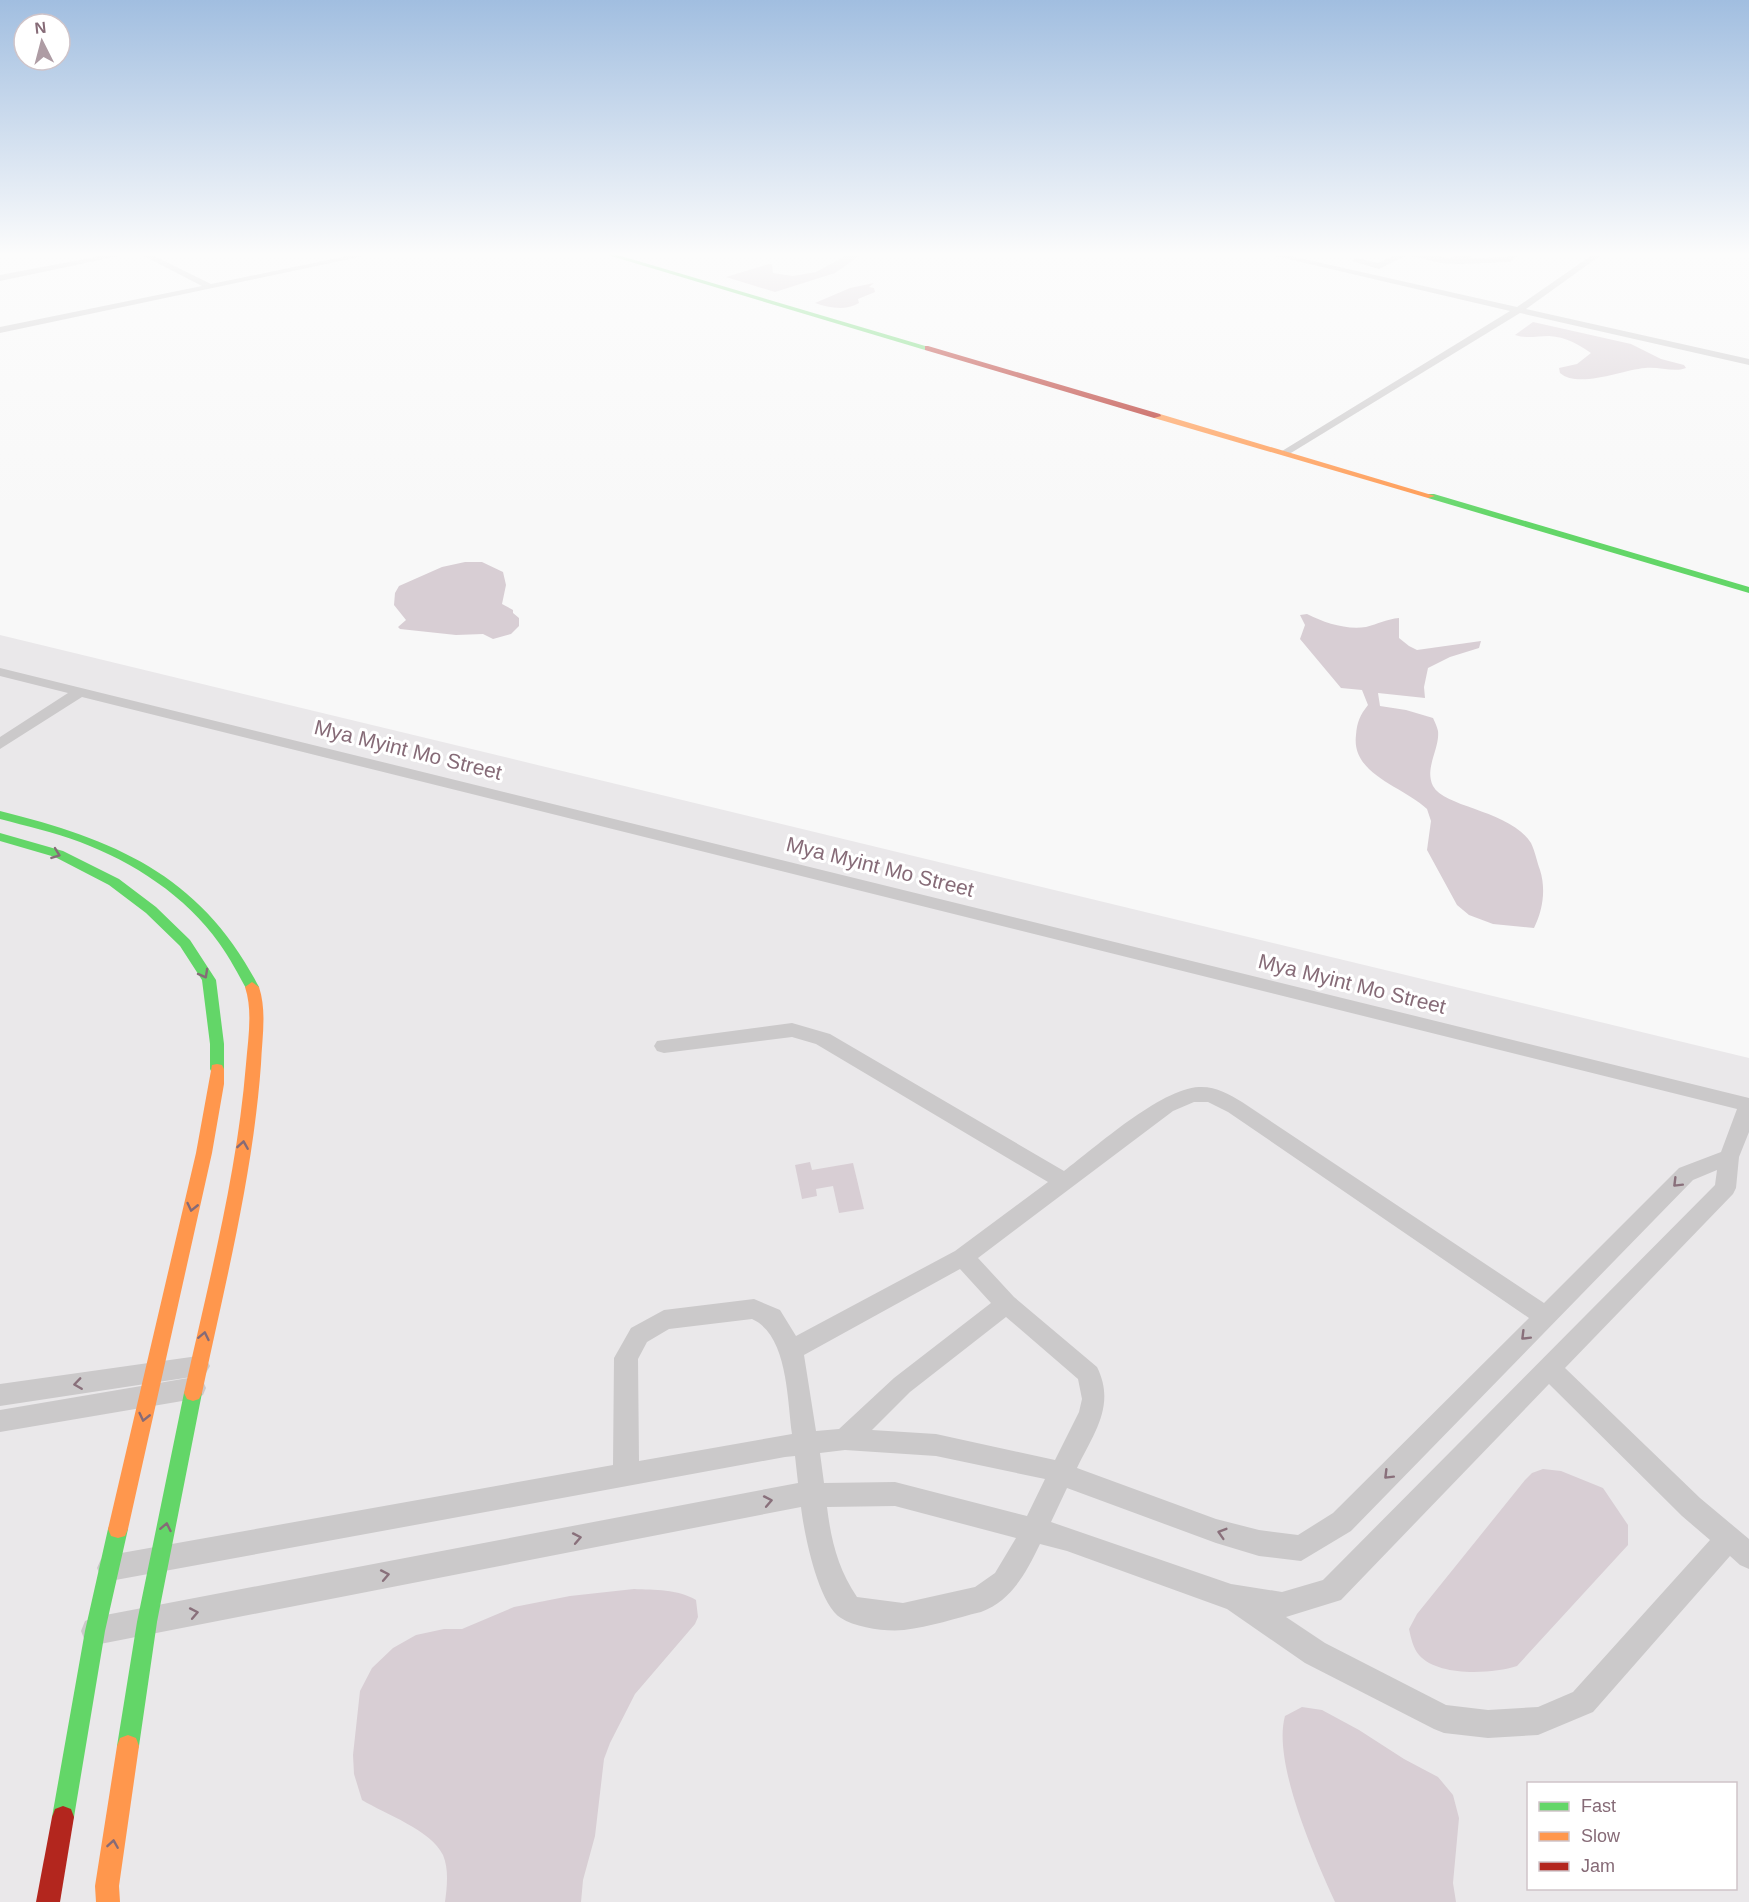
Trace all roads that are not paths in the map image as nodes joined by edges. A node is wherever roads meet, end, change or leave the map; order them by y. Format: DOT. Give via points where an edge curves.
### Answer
graph roads {
  1 [pos="907,342"];
  2 [pos="1466,342"];
  3 [pos="1659,342"];
  4 [pos="1749,362"];
  5 [pos="1286,453"];
  6 [pos="1749,590"];
  7 [pos="0,672"];
  8 [pos="79,692"];
  9 [pos="0,744"];
  10 [pos="0,815"];
  11 [pos="0,837"];
  12 [pos="664,1046"];
  13 [pos="1749,1105"];
  14 [pos="1729,1157"];
  15 [pos="1064,1181"];
  16 [pos="963,1257"];
  17 [pos="1006,1304"];
  18 [pos="1545,1316"];
  19 [pos="791,1350"];
  20 [pos="1549,1368"];
  21 [pos="196,1377"];
  22 [pos="152,1384"];
  23 [pos="0,1395"];
  24 [pos="0,1421"];
  25 [pos="846,1439"];
  26 [pos="807,1443"];
  27 [pos="1062,1473"];
  28 [pos="626,1474"];
  29 [pos="812,1495"];
  30 [pos="1033,1530"];
  31 [pos="1738,1548"];
  32 [pos="160,1557"];
  33 [pos="110,1568"];
  34 [pos="1231,1597"];
  35 [pos="147,1622"];
  36 [pos="95,1631"];
  37 [pos="48,1902"];
  38 [pos="108,1902"];
  1 -- 5 [label="main road"];
  2 -- 5 [label="street"];
  3 -- 4 [label="street"];
  5 -- 6 [label="main road"];
  7 -- 8 [label="street, Mya Myint Mo Street"];
  8 -- 9 [label="street"];
  8 -- 13 [label="street, Mya Myint Mo Street"];
  21 -- 10 [label="main road, one-way" via="254,1078 255,996 216,927 182,894 137,865 84,839"];
  11 -- 22 [label="main road, one-way" via="59,854 114,882 185,943 209,980 217,1044 217,1084"];
  12 -- 15 [label="street" via="792,1030 807,1033"];
  13 -- 14 [label="street"];
  14 -- 18 [label="street, one-way" via="1686,1174"];
  14 -- 20 [label="street" via="1725,1188"];
  15 -- 16 [label="street"];
  15 -- 18 [label="street" via="1166,1107 1202,1092 1218,1096"];
  16 -- 17 [label="street"];
  16 -- 19 [label="street"];
  17 -- 25 [label="street" via="902,1385"];
  17 -- 27 [label="street" via="1089,1374 1094,1399 1091,1413"];
  18 -- 27 [label="street, one-way" via="1342,1522 1301,1548 1258,1543 1216,1531"];
  19 -- 26 [label="street"];
  19 -- 28 [label="street" via="772,1317 754,1309 664,1320 639,1335 626,1358"];
  20 -- 31 [label="street"];
  20 -- 34 [label="street" via="1331,1591 1282,1605"];
  21 -- 22 [label="street"];
  32 -- 21 [label="main road, one-way"];
  22 -- 23 [label="street, one-way"];
  22 -- 24 [label="street"];
  22 -- 33 [label="main road, one-way"];
  25 -- 26 [label="street"];
  25 -- 27 [label="street" via="936,1445"];
  26 -- 28 [label="street"];
  26 -- 29 [label="street"];
  27 -- 30 [label="street"];
  28 -- 32 [label="street"];
  29 -- 30 [label="street" via="895,1494"];
  29 -- 30 [label="street" via="824,1559 836,1589 849,1608 871,1614 903,1617 981,1599 1004,1582"];
  35 -- 29 [label="street, one-way"];
  30 -- 34 [label="street"];
  31 -- 34 [label="street" via="1582,1702 1538,1721 1488,1724 1444,1719 1315,1653"];
  32 -- 33 [label="street"];
  32 -- 35 [label="main road"];
  33 -- 36 [label="main road"];
  35 -- 36 [label="street"];
  38 -- 35 [label="main road, one-way" via="107,1887"];
  36 -- 37 [label="main road"];
}
